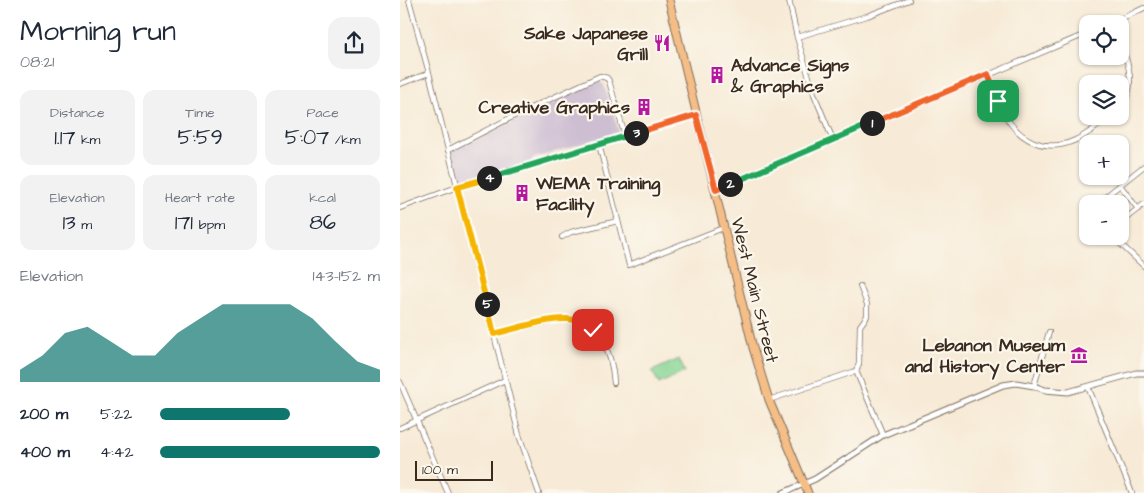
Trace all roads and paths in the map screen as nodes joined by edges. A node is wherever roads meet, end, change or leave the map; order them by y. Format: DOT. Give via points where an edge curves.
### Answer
graph roads {
  1 [pos="409,0"];
  2 [pos="670,0"];
  3 [pos="788,0"];
  4 [pos="908,0"];
  5 [pos="1144,8"];
  6 [pos="1129,15"];
  7 [pos="797,37"];
  8 [pos="1079,37"];
  9 [pos="1128,65"];
  10 [pos="429,73"];
  11 [pos="988,74"];
  12 [pos="400,84"];
  13 [pos="1129,88"];
  14 [pos="696,115"];
  15 [pos="1099,125"];
  16 [pos="625,136"];
  17 [pos="833,140"];
  18 [pos="599,144"];
  19 [pos="448,150"];
  20 [pos="1144,166"];
  21 [pos="1129,178"];
  22 [pos="1120,185"];
  23 [pos="457,187"];
  24 [pos="716,190"];
  25 [pos="1108,195"];
  26 [pos="1144,204"];
  27 [pos="400,208"];
  28 [pos="1138,209"];
  29 [pos="1129,216"];
  30 [pos="618,221"];
  31 [pos="724,228"];
  32 [pos="562,237"];
  33 [pos="1122,245"];
  34 [pos="1144,266"];
  35 [pos="860,286"];
  36 [pos="1050,332"];
  37 [pos="494,334"];
  38 [pos="856,370"];
  39 [pos="1144,372"];
  40 [pos="506,380"];
  41 [pos="400,382"];
  42 [pos="614,383"];
  43 [pos="1034,386"];
  44 [pos="1088,387"];
  45 [pos="769,400"];
  46 [pos="417,420"];
  47 [pos="400,428"];
  48 [pos="883,434"];
  49 [pos="803,483"];
  50 [pos="448,493"];
  51 [pos="539,493"];
  52 [pos="783,493"];
  53 [pos="808,493"];
  54 [pos="1132,493"];
  1 -- 10 [label="street"];
  2 -- 14 [label="main road, West Main Street"];
  3 -- 7 [label="street"];
  4 -- 7 [label="street"];
  5 -- 6 [label="street"];
  7 -- 17 [label="street" via="814,94"];
  8 -- 11 [label="street"];
  9 -- 13 [label="street"];
  10 -- 12 [label="street"];
  10 -- 19 [label="street"];
  11 -- 15 [label="street" via="1002,109 1025,138 1056,146 1082,138"];
  11 -- 17 [label="street"];
  14 -- 16 [label="street"];
  14 -- 24 [label="main road, West Main Street"];
  16 -- 18 [label="street"];
  16 -- 19 [label="street" via="609,81 600,76"];
  17 -- 24 [label="street"];
  18 -- 23 [label="street"];
  18 -- 30 [label="street"];
  19 -- 23 [label="street"];
  20 -- 21 [label="street"];
  22 -- 25 [label="street"];
  22 -- 28 [label="street"];
  23 -- 27 [label="street"];
  23 -- 37 [label="street"];
  24 -- 31 [label="main road, West Main Street"];
  26 -- 28 [label="street"];
  28 -- 29 [label="street"];
  30 -- 31 [label="street" via="630,265"];
  30 -- 32 [label="street"];
  31 -- 45 [label="main road, West Main Street"];
  33 -- 34 [label="street"];
  35 -- 38 [label="street" via="867,304 867,316 860,326"];
  36 -- 43 [label="street"];
  37 -- 40 [label="street"];
  37 -- 42 [label="street" via="560,319 582,323 604,342 611,360"];
  38 -- 45 [label="street"];
  38 -- 48 [label="street"];
  39 -- 44 [label="street"];
  40 -- 46 [label="street"];
  40 -- 51 [label="street" via="519,435"];
  41 -- 46 [label="street"];
  43 -- 44 [label="street" via="1056,392"];
  43 -- 48 [label="street" via="1003,385"];
  44 -- 54 [label="street"];
  45 -- 49 [label="main road, West Main Street"];
  46 -- 47 [label="street"];
  46 -- 50 [label="street"];
  48 -- 49 [label="street" via="828,471"];
  49 -- 52 [label="street"];
  49 -- 53 [label="main road, West Main Street"];
}
